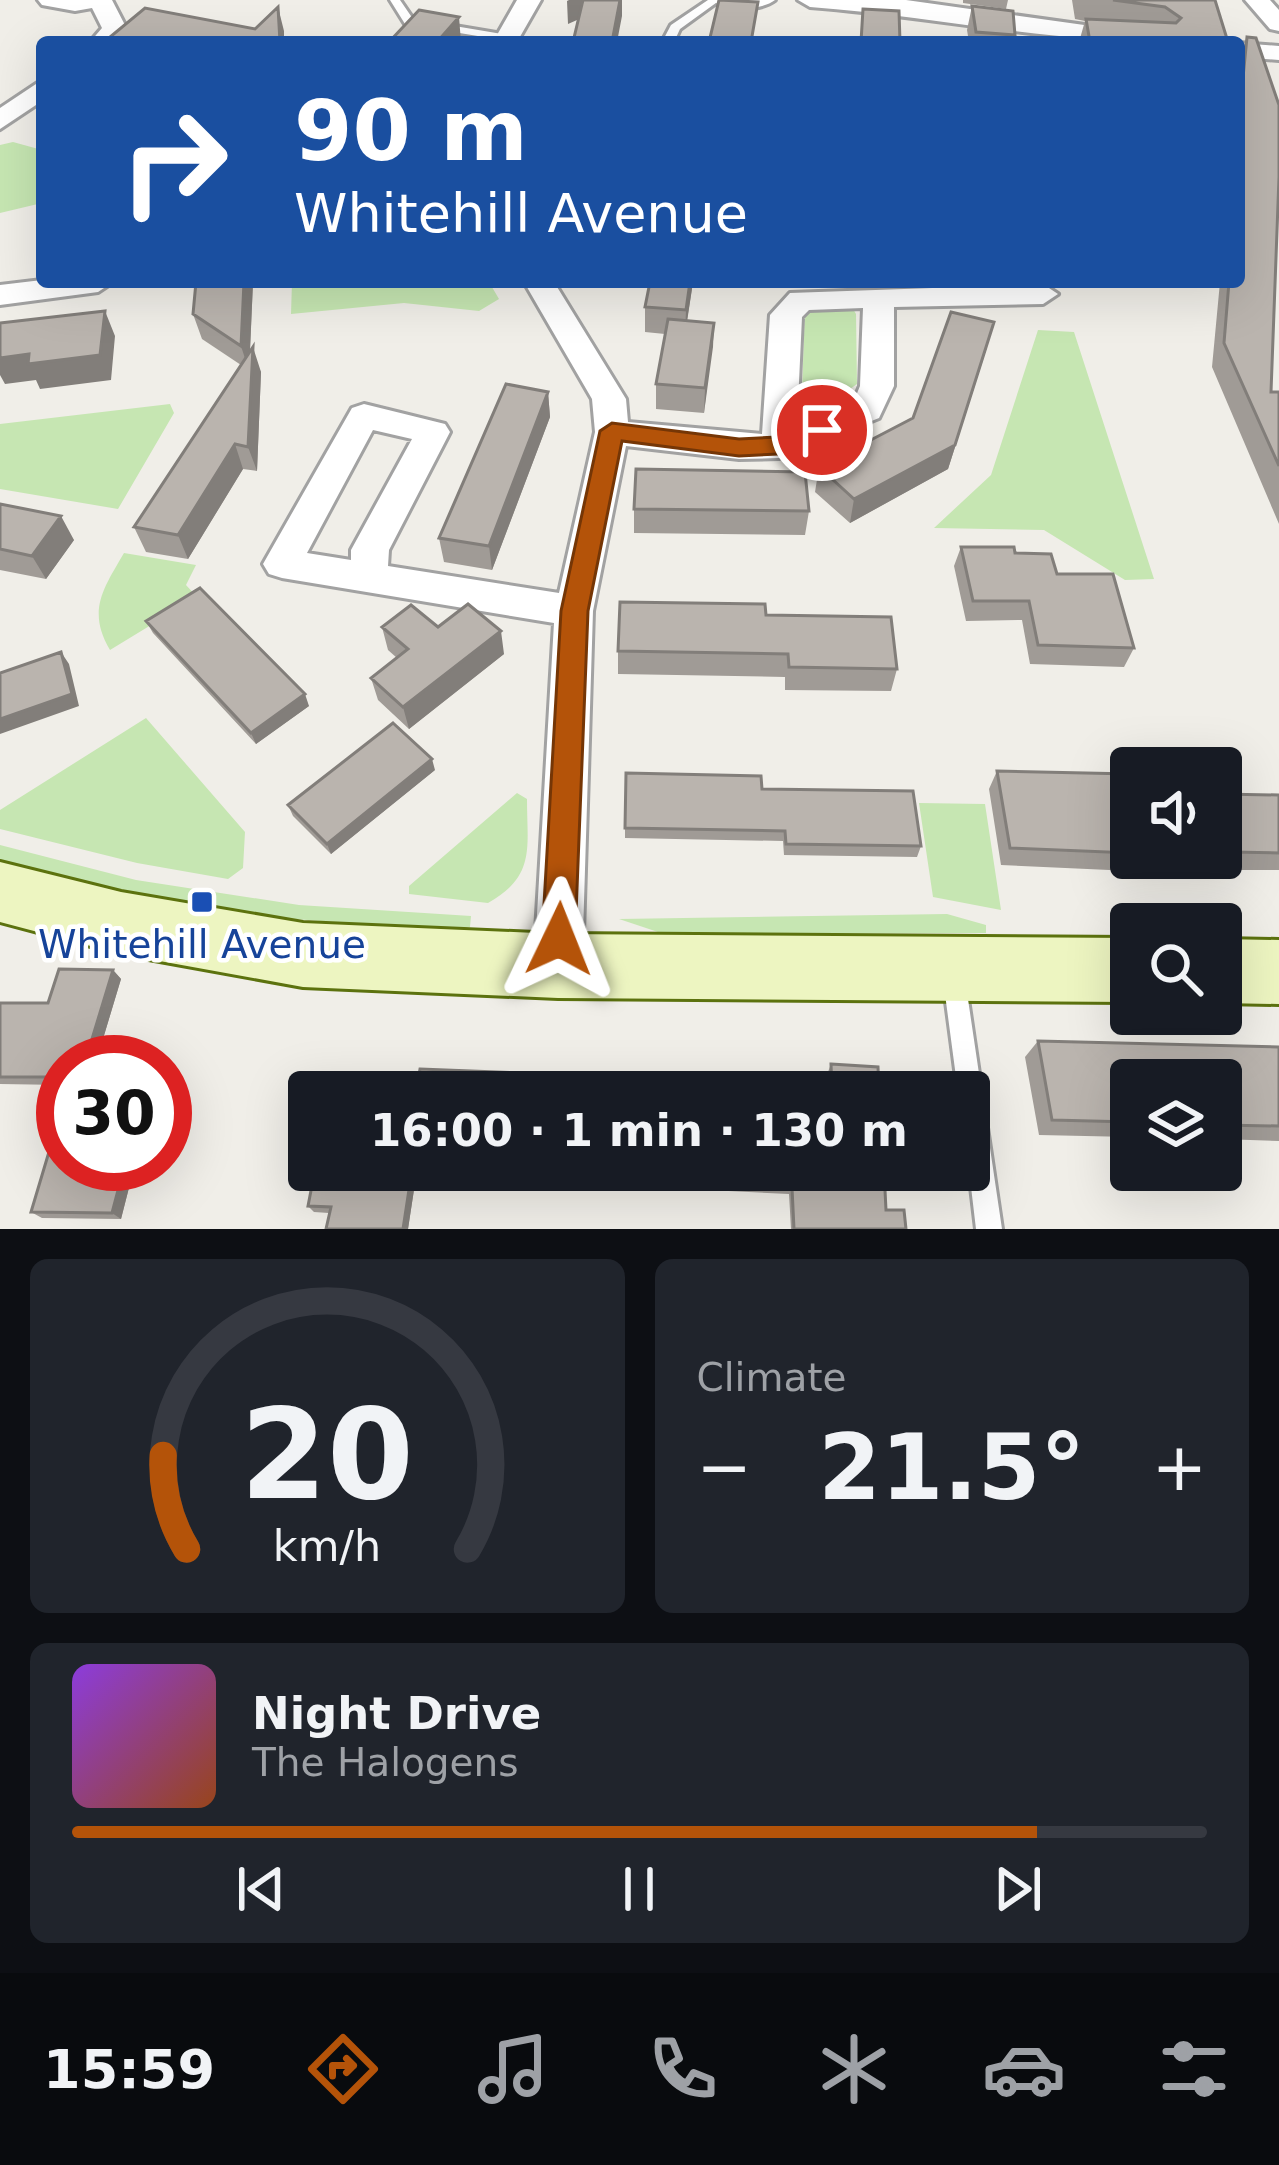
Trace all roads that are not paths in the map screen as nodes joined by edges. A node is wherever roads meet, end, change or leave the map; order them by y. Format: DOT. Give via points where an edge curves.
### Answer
graph roads {
  1 [pos="50,0"];
  2 [pos="99,0"];
  3 [pos="395,0"];
  4 [pos="529,0"];
  5 [pos="719,0"];
  6 [pos="763,0"];
  7 [pos="810,0"];
  8 [pos="1257,0"];
  9 [pos="1279,24"];
  10 [pos="108,36"];
  11 [pos="485,36"];
  12 [pos="509,36"];
  13 [pos="671,36"];
  14 [pos="1113,36"];
  15 [pos="1245,50"];
  16 [pos="1279,53"];
  17 [pos="0,83"];
  18 [pos="36,88"];
  19 [pos="36,93"];
  20 [pos="0,121"];
  21 [pos="53,288"];
  22 [pos="543,288"];
  23 [pos="0,295"];
  24 [pos="1044,297"];
  25 [pos="879,298"];
  26 [pos="612,431"];
  27 [pos="778,446"];
  28 [pos="369,577"];
  29 [pos="574,611"];
  30 [pos="0,892"];
  31 [pos="558,966"];
  32 [pos="984,969"];
  33 [pos="1110,970"];
  34 [pos="1242,971"];
  35 [pos="1279,972"];
  36 [pos="989,1229"];
  1 -- 2 [label="street"];
  2 -- 10 [label="street" via="115,29"];
  3 -- 11 [label="lane" via="409,22"];
  4 -- 12 [label="street"];
  5 -- 6 [label="street"];
  5 -- 13 [label="lane"];
  7 -- 14 [label="street"];
  8 -- 9 [label="street"];
  15 -- 16 [label="street"];
  17 -- 18 [label="street"];
  19 -- 20 [label="street"];
  21 -- 23 [label="street"];
  22 -- 26 [label="street" via="609,399"];
  24 -- 25 [label="street"];
  25 -- 27 [label="street" via="877,386 867,410"];
  25 -- 27 [label="street" via="801,300 786,315"];
  26 -- 27 [label="street"];
  26 -- 29 [label="street"];
  28 -- 28 [label="street" via="282,564 364,416 433,431 370,550"];
  28 -- 29 [label="street"];
  29 -- 31 [label="street"];
  30 -- 31 [label="street" via="303,955"];
  31 -- 32 [label="street"];
  32 -- 33 [label="street"];
  32 -- 36 [label="lane"];
  34 -- 35 [label="street"];
}
